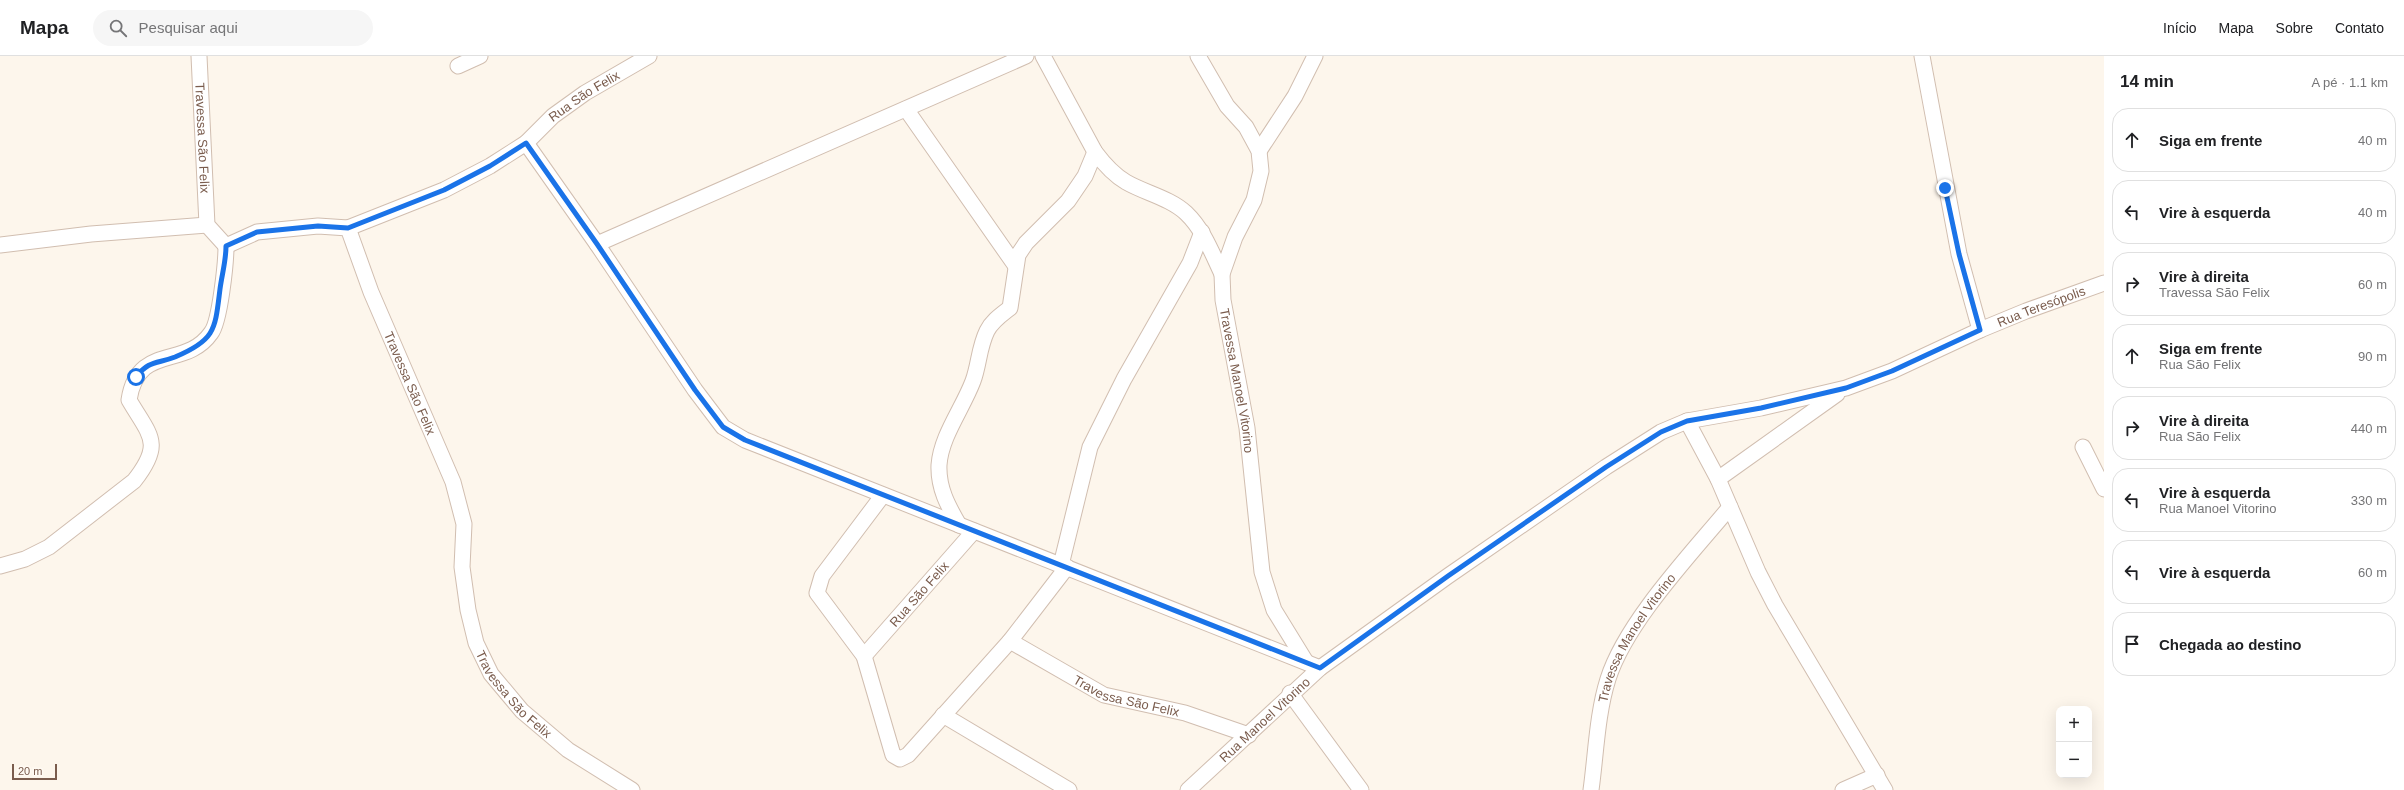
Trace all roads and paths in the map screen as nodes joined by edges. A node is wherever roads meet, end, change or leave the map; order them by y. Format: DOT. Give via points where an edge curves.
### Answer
graph roads {
  1 [pos="199,56"];
  2 [pos="480,56"];
  3 [pos="649,56"];
  4 [pos="1026,56"];
  5 [pos="1043,56"];
  6 [pos="1198,56"];
  7 [pos="1315,56"];
  8 [pos="1922,56"];
  9 [pos="458,66"];
  10 [pos="906,108"];
  11 [pos="526,143"];
  12 [pos="1259,151"];
  13 [pos="1096,152"];
  14 [pos="207,225"];
  15 [pos="348,228"];
  16 [pos="1202,232"];
  17 [pos="597,244"];
  18 [pos="0,245"];
  19 [pos="226,246"];
  20 [pos="1016,265"];
  21 [pos="1222,274"];
  22 [pos="2104,283"];
  23 [pos="1980,330"];
  24 [pos="1846,388"];
  25 [pos="1687,421"];
  26 [pos="2083,447"];
  27 [pos="1718,479"];
  28 [pos="2104,489"];
  29 [pos="883,495"];
  30 [pos="1730,507"];
  31 [pos="959,525"];
  32 [pos="974,530"];
  33 [pos="0,566"];
  34 [pos="1064,566"];
  35 [pos="1010,641"];
  36 [pos="864,656"];
  37 [pos="1313,665"];
  38 [pos="1290,693"];
  39 [pos="943,715"];
  40 [pos="1249,735"];
  41 [pos="1877,776"];
  42 [pos="632,790"];
  43 [pos="1069,790"];
  44 [pos="1188,790"];
  45 [pos="1361,790"];
  46 [pos="1591,790"];
  47 [pos="1843,790"];
  48 [pos="1885,790"];
  1 -- 14 [label="street, Travessa São Felix"];
  2 -- 9 [label="street"];
  3 -- 11 [label="street, Rua São Felix" via="585,93 553,116"];
  4 -- 10 [label="street"];
  5 -- 13 [label="street"];
  6 -- 12 [label="street, Travessa Manoel Vitorino" via="1227,106 1246,127"];
  7 -- 12 [label="street" via="1295,96"];
  8 -- 23 [label="street" via="1957,247"];
  10 -- 17 [label="street"];
  10 -- 20 [label="street"];
  11 -- 15 [label="street, Rua São Felix" via="490,166 444,190"];
  11 -- 17 [label="street"];
  12 -- 21 [label="street, Travessa Manoel Vitorino" via="1261,171 1254,200 1235,236"];
  13 -- 16 [label="street" via="1106,166 1126,182 1156,195 1186,213"];
  13 -- 20 [label="street" via="1085,176 1068,201 1026,243"];
  14 -- 18 [label="street" via="92,234"];
  14 -- 19 [label="street"];
  15 -- 19 [label="street" via="318,226 257,232"];
  15 -- 42 [label="street, Travessa São Felix" via="371,292 453,482 464,524 462,567 468,610 476,643 491,674 522,711 568,750"];
  16 -- 21 [label="street"];
  16 -- 34 [label="street" via="1190,263 1124,379 1090,447"];
  17 -- 29 [label="street" via="672,358 723,427 745,440"];
  19 -- 33 [label="street" via="218,317 212,333 201,344 144,367 131,388 130,400 146,426 151,441 150,457 142,472 50,547 25,559"];
  20 -- 31 [label="street" via="1010,308 997,317 987,330 973,381 944,446 939,464 941,487"];
  21 -- 37 [label="street, Travessa Manoel Vitorino" via="1228,334 1247,428 1262,572 1274,610"];
  22 -- 23 [label="street, Rua Teresópolis"];
  23 -- 24 [label="street, Rua Manoel Vitorino" via="1892,371"];
  24 -- 25 [label="street, Rua Manoel Vitorino" via="1790,402"];
  24 -- 27 [label="street, Rua Manoel Vitorino"];
  25 -- 27 [label="street"];
  25 -- 37 [label="street, Rua Manoel Vitorino" via="1661,432 1606,467"];
  26 -- 28 [label="street"];
  27 -- 30 [label="street"];
  29 -- 31 [label="street"];
  29 -- 36 [label="street" via="822,576 817,587 817,593"];
  30 -- 41 [label="street" via="1775,605"];
  30 -- 46 [label="street, Travessa Manoel Vitorino" via="1673,576 1617,654 1608,680"];
  31 -- 32 [label="street"];
  32 -- 34 [label="street"];
  32 -- 36 [label="street, Rua São Felix"];
  34 -- 35 [label="street"];
  34 -- 37 [label="street"];
  35 -- 39 [label="street"];
  35 -- 40 [label="street, Travessa São Felix" via="1104,694 1185,713"];
  36 -- 39 [label="street" via="893,755 900,759 908,755"];
  37 -- 38 [label="street, Rua Manoel Vitorino"];
  38 -- 40 [label="street, Rua Manoel Vitorino"];
  38 -- 45 [label="street"];
  39 -- 43 [label="street"];
  40 -- 44 [label="street, Rua Manoel Vitorino"];
  41 -- 47 [label="street"];
  41 -- 48 [label="street"];
}
